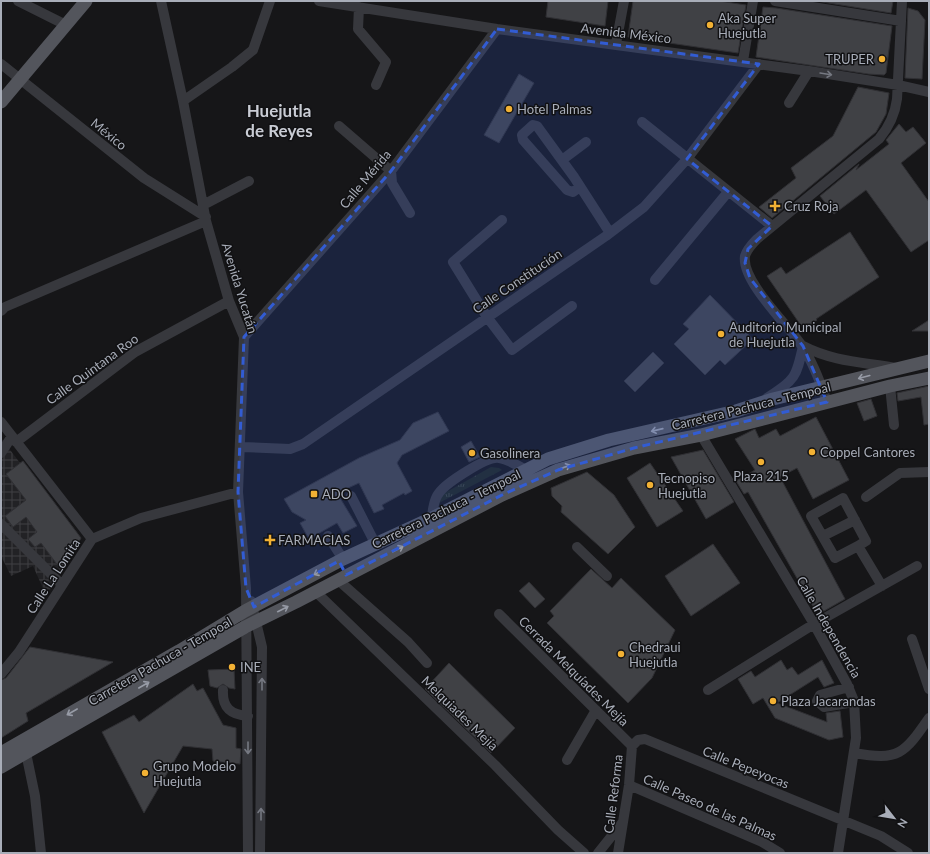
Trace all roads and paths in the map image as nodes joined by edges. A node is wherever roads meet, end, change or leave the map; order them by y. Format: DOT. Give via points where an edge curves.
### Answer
graph roads {
  1 [pos="20,1"];
  2 [pos="86,1"];
  3 [pos="161,1"];
  4 [pos="270,1"];
  5 [pos="319,1"];
  6 [pos="624,1"];
  7 [pos="753,1"];
  8 [pos="775,1"];
  9 [pos="902,1"];
  10 [pos="359,7"];
  11 [pos="900,21"];
  12 [pos="66,25"];
  13 [pos="497,30"];
  14 [pos="616,44"];
  15 [pos="743,61"];
  16 [pos="1,64"];
  17 [pos="759,64"];
  18 [pos="809,71"];
  19 [pos="20,80"];
  20 [pos="376,85"];
  21 [pos="898,85"];
  22 [pos="929,92"];
  23 [pos="183,101"];
  24 [pos="1,102"];
  25 [pos="789,103"];
  26 [pos="642,122"];
  27 [pos="339,126"];
  28 [pos="586,142"];
  29 [pos="687,159"];
  30 [pos="562,160"];
  31 [pos="391,171"];
  32 [pos="249,181"];
  33 [pos="580,187"];
  34 [pos="728,192"];
  35 [pos="203,205"];
  36 [pos="410,213"];
  37 [pos="206,219"];
  38 [pos="502,220"];
  39 [pos="772,226"];
  40 [pos="610,233"];
  41 [pos="655,280"];
  42 [pos="230,301"];
  43 [pos="572,306"];
  44 [pos="1,311"];
  45 [pos="487,317"];
  46 [pos="244,337"];
  47 [pos="803,346"];
  48 [pos="929,361"];
  49 [pos="896,368"];
  50 [pos="929,378"];
  51 [pos="890,386"];
  52 [pos="822,388"];
  53 [pos="827,402"];
  54 [pos="759,404"];
  55 [pos="1,422"];
  56 [pos="894,425"];
  57 [pos="701,435"];
  58 [pos="14,439"];
  59 [pos="241,447"];
  60 [pos="1,452"];
  61 [pos="525,470"];
  62 [pos="929,472"];
  63 [pos="541,477"];
  64 [pos="238,492"];
  65 [pos="351,496"];
  66 [pos="866,497"];
  67 [pos="855,520"];
  68 [pos="1,524"];
  69 [pos="434,524"];
  70 [pos="328,536"];
  71 [pos="823,536"];
  72 [pos="92,539"];
  73 [pos="376,544"];
  74 [pos="858,546"];
  75 [pos="577,547"];
  76 [pos="341,560"];
  77 [pos="916,566"];
  78 [pos="607,576"];
  79 [pos="342,578"];
  80 [pos="62,585"];
  81 [pos="882,586"];
  82 [pos="316,592"];
  83 [pos="249,609"];
  84 [pos="499,614"];
  85 [pos="814,624"];
  86 [pos="251,625"];
  87 [pos="912,639"];
  88 [pos="427,663"];
  89 [pos="1,674"];
  90 [pos="849,688"];
  91 [pos="124,689"];
  92 [pos="929,689"];
  93 [pos="223,690"];
  94 [pos="708,690"];
  95 [pos="854,702"];
  96 [pos="596,710"];
  97 [pos="929,718"];
  98 [pos="248,719"];
  99 [pos="262,722"];
  100 [pos="635,743"];
  101 [pos="1,753"];
  102 [pos="26,753"];
  103 [pos="854,753"];
  104 [pos="568,760"];
  105 [pos="1,767"];
  106 [pos="629,785"];
  107 [pos="843,821"];
  108 [pos="622,823"];
  109 [pos="41,853"];
  110 [pos="248,853"];
  111 [pos="260,853"];
  112 [pos="584,853"];
  113 [pos="598,853"];
  114 [pos="618,853"];
  115 [pos="780,853"];
  116 [pos="838,853"];
  117 [pos="908,853"];
  1 -- 12 [label="street"];
  2 -- 12 [label="main road"];
  3 -- 23 [label="street, Avenida Yucatán"];
  4 -- 23 [label="street" via="252,50"];
  5 -- 10 [label="street, Avenida México"];
  6 -- 14 [label="street"];
  7 -- 15 [label="street"];
  8 -- 11 [label="street"];
  9 -- 11 [label="street"];
  10 -- 13 [label="street, Avenida México"];
  10 -- 20 [label="street" via="358,28 386,62"];
  11 -- 21 [label="street"];
  12 -- 19 [label="main road"];
  13 -- 14 [label="street, Avenida México"];
  13 -- 31 [label="street, Calle Mérida"];
  14 -- 15 [label="street, Avenida México"];
  15 -- 17 [label="street, Avenida México"];
  16 -- 19 [label="street, México"];
  17 -- 18 [label="street, Avenida México"];
  17 -- 29 [label="street, Calle Constitución"];
  18 -- 21 [label="street, Avenida México, one-way"];
  18 -- 25 [label="street"];
  19 -- 24 [label="main road"];
  19 -- 37 [label="street, México" via="144,178"];
  21 -- 22 [label="street, Avenida México"];
  21 -- 39 [label="street" via="894,113 879,139"];
  23 -- 35 [label="street, Avenida Yucatán"];
  26 -- 29 [label="street"];
  27 -- 31 [label="street"];
  28 -- 30 [label="street"];
  29 -- 34 [label="street"];
  29 -- 40 [label="street, Calle Constitución" via="644,207"];
  30 -- 33 [label="street"];
  30 -- 33 [label="street" via="537,126 529,127 522,135 526,144 567,190 573,192"];
  31 -- 36 [label="street" via="392,183"];
  31 -- 46 [label="street, Calle Mérida"];
  32 -- 35 [label="street"];
  33 -- 40 [label="street"];
  34 -- 39 [label="street"];
  34 -- 41 [label="street"];
  35 -- 37 [label="street, Avenida Yucatán"];
  37 -- 42 [label="street, Avenida Yucatán"];
  37 -- 44 [label="street" via="5,307"];
  38 -- 45 [label="street" via="453,262"];
  39 -- 47 [label="street" via="748,249 745,256 746,268 771,308"];
  40 -- 45 [label="street, Calle Constitución"];
  42 -- 46 [label="street, Avenida Yucatán"];
  42 -- 58 [label="street, Calle Quintana Roo" via="135,352"];
  43 -- 45 [label="street" via="512,350"];
  45 -- 59 [label="street, Calle Constitución" via="303,444 290,449"];
  46 -- 59 [label="street, Avenida Yucatán"];
  47 -- 49 [label="street" via="822,356 837,360"];
  47 -- 52 [label="street"];
  47 -- 54 [label="street" via="793,380"];
  48 -- 49 [label="main road, Carretera Pachuca - Tempoal"];
  49 -- 52 [label="main road, Carretera Pachuca - Tempoal, one-way"];
  50 -- 51 [label="main road, Carretera Pachuca - Tempoal"];
  51 -- 53 [label="main road, Carretera Pachuca - Tempoal"];
  51 -- 56 [label="street"];
  52 -- 53 [label="street"];
  52 -- 54 [label="main road, Carretera Pachuca - Tempoal"];
  53 -- 57 [label="main road, Carretera Pachuca - Tempoal"];
  54 -- 61 [label="main road, Carretera Pachuca - Tempoal, one-way" via="580,448"];
  55 -- 58 [label="street"];
  63 -- 57 [label="main road, Carretera Pachuca - Tempoal, one-way" via="585,460"];
  57 -- 85 [label="street, Calle Independencia"];
  58 -- 60 [label="street, Calle Quintana Roo"];
  58 -- 72 [label="street"];
  59 -- 64 [label="street, Avenida Yucatán"];
  61 -- 63 [label="street"];
  61 -- 69 [label="main road, Carretera Pachuca - Tempoal"];
  61 -- 69 [label="street" via="501,458 493,458 445,485 437,495"];
  62 -- 66 [label="street" via="900,473"];
  63 -- 69 [label="main road, Carretera Pachuca - Tempoal"];
  64 -- 72 [label="street, Calle La Lomita" via="142,518"];
  64 -- 83 [label="street, Avenida Yucatán"];
  65 -- 73 [label="street"];
  67 -- 71 [label="street"];
  67 -- 71 [label="street" via="843,498 811,516"];
  67 -- 74 [label="street" via="866,541"];
  68 -- 80 [label="street"];
  69 -- 73 [label="main road, Carretera Pachuca - Tempoal"];
  79 -- 69 [label="main road, Carretera Pachuca - Tempoal, one-way"];
  70 -- 76 [label="street"];
  71 -- 74 [label="street" via="835,558"];
  72 -- 80 [label="street, Calle La Lomita"];
  73 -- 76 [label="main road, Carretera Pachuca - Tempoal"];
  74 -- 81 [label="street"];
  75 -- 78 [label="street"];
  76 -- 79 [label="main road"];
  76 -- 83 [label="main road, Carretera Pachuca - Tempoal, one-way"];
  77 -- 81 [label="street"];
  79 -- 82 [label="main road, Carretera Pachuca - Tempoal"];
  79 -- 88 [label="street"];
  80 -- 89 [label="street, Calle La Lomita" via="19,652"];
  81 -- 85 [label="street"];
  86 -- 82 [label="main road, Carretera Pachuca - Tempoal, one-way"];
  82 -- 112 [label="street, Melquiades Mejía"];
  83 -- 86 [label="street"];
  83 -- 91 [label="main road, Carretera Pachuca - Tempoal"];
  84 -- 96 [label="street, Cerrada Melquíades Mejía"];
  85 -- 90 [label="street, Calle Independencia"];
  85 -- 94 [label="street"];
  91 -- 86 [label="main road, Carretera Pachuca - Tempoal, one-way"];
  86 -- 98 [label="street"];
  99 -- 86 [label="street, one-way" via="262,647"];
  87 -- 92 [label="street"];
  90 -- 95 [label="street, Calle Independencia"];
  90 -- 95 [label="street" via="820,695 817,701 824,707"];
  91 -- 101 [label="main road, Carretera Pachuca - Tempoal, one-way"];
  91 -- 102 [label="main road, Carretera Pachuca - Tempoal"];
  93 -- 98 [label="street" via="225,704 230,711 236,716"];
  95 -- 103 [label="street, Calle Independencia"];
  96 -- 100 [label="street, Cerrada Melquíades Mejía"];
  96 -- 104 [label="street"];
  97 -- 103 [label="street" via="915,738 898,754 876,757"];
  98 -- 99 [label="street"];
  98 -- 110 [label="street, one-way"];
  111 -- 99 [label="street, one-way"];
  100 -- 106 [label="street, Calle Reforma"];
  100 -- 107 [label="street, Calle Pepeyocas" via="645,739"];
  102 -- 105 [label="main road, Carretera Pachuca - Tempoal"];
  102 -- 109 [label="street" via="35,796"];
  103 -- 107 [label="street, Calle Independencia"];
  106 -- 108 [label="street, Calle Reforma"];
  106 -- 115 [label="street, Calle Paseo de las Palmas" via="762,842"];
  107 -- 116 [label="street, Calle Independencia"];
  107 -- 117 [label="street, Calle Pepeyocas" via="881,836"];
  108 -- 113 [label="street"];
  108 -- 114 [label="street, Calle Reforma"];
}
